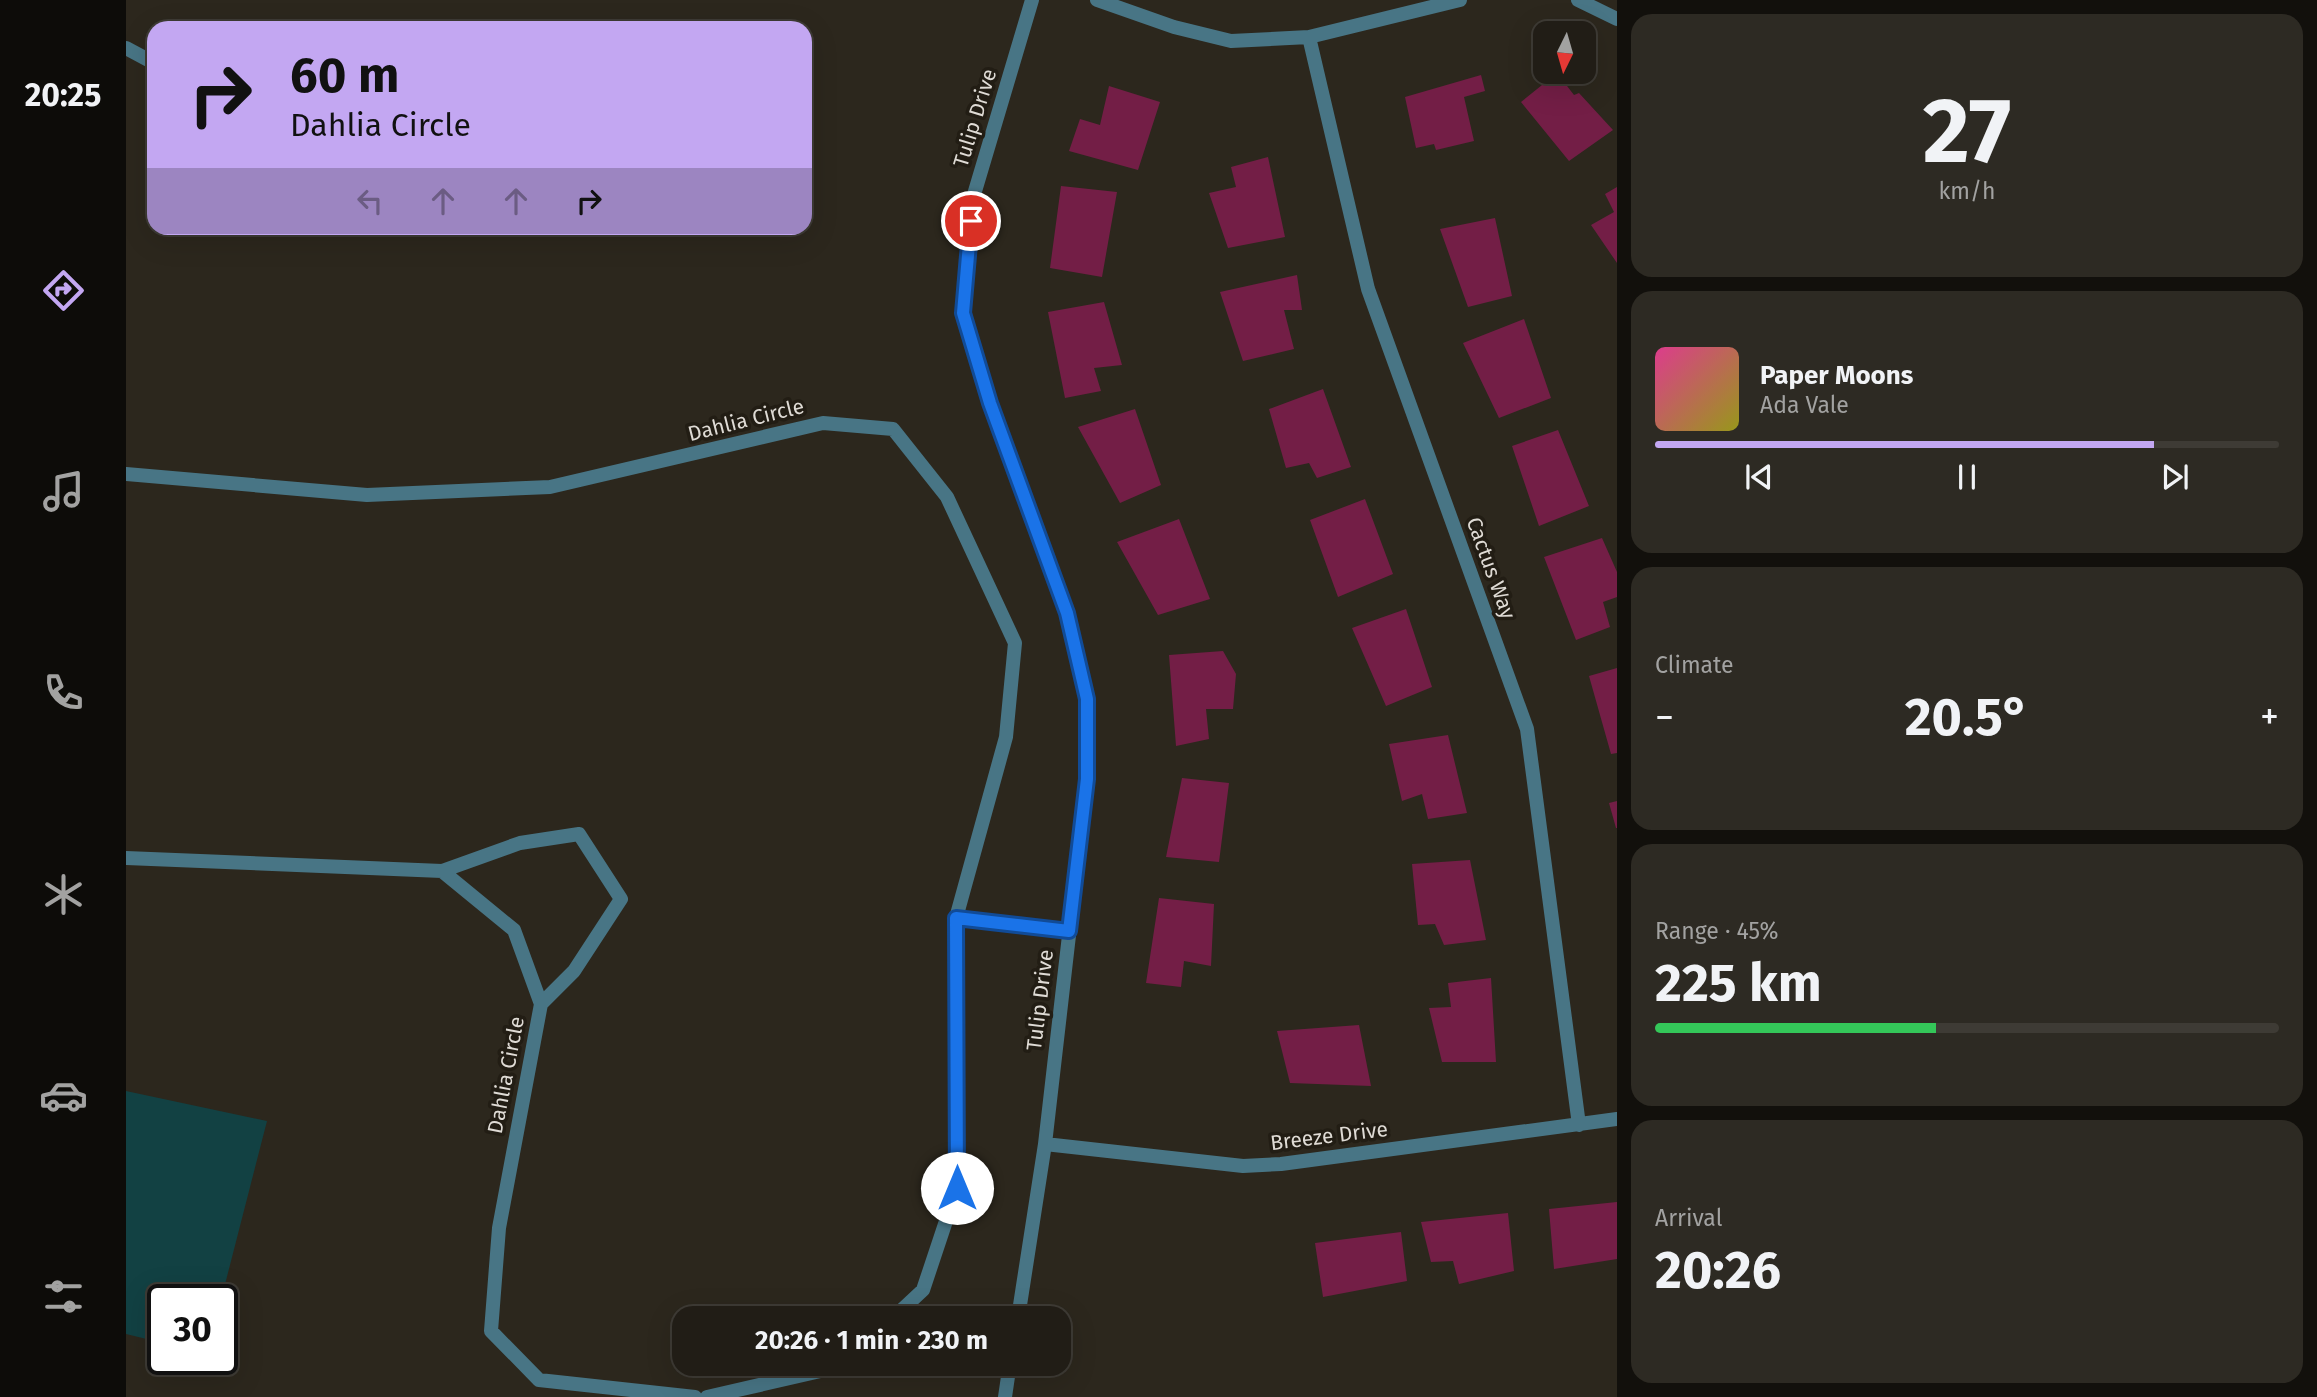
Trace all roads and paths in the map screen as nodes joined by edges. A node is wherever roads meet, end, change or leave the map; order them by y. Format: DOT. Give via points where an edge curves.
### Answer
graph roads {
  1 [pos="1032,0"];
  2 [pos="1097,0"];
  3 [pos="1460,0"];
  4 [pos="1578,0"];
  5 [pos="1617,19"];
  6 [pos="1310,37"];
  7 [pos="126,47"];
  8 [pos="147,59"];
  9 [pos="126,474"];
  10 [pos="126,859"];
  11 [pos="442,871"];
  12 [pos="956,918"];
  13 [pos="1069,931"];
  14 [pos="541,1004"];
  15 [pos="1617,1119"];
  16 [pos="1579,1125"];
  17 [pos="1045,1144"];
  18 [pos="906,1306"];
  19 [pos="1020,1306"];
  20 [pos="799,1376"];
  21 [pos="1008,1376"];
  22 [pos="695,1397"];
  23 [pos="707,1397"];
  24 [pos="1005,1397"];
  1 -- 13 [label="street, Tulip Drive" via="973,198 963,313 990,403 1067,613 1087,699 1087,779"];
  2 -- 6 [label="street" via="1231,41"];
  3 -- 6 [label="street"];
  4 -- 5 [label="street"];
  6 -- 16 [label="street, Cactus Way" via="1368,289 1527,729"];
  7 -- 8 [label="street"];
  9 -- 12 [label="street, Dahlia Circle" via="367,495 550,487 823,423 893,429 947,497 1015,643 1006,737"];
  10 -- 11 [label="street"];
  11 -- 14 [label="street, Dahlia Circle" via="514,930"];
  11 -- 14 [label="street" via="520,844 579,834 621,899 574,971"];
  12 -- 13 [label="street"];
  12 -- 18 [label="street, Dahlia Circle" via="957,1188 923,1290"];
  13 -- 17 [label="street, Tulip Drive"];
  14 -- 22 [label="street, Dahlia Circle" via="499,1228 491,1331 539,1380"];
  15 -- 16 [label="street, Breeze Drive"];
  16 -- 17 [label="street, Breeze Drive" via="1243,1166"];
  17 -- 19 [label="street, Tulip Drive"];
  20 -- 23 [label="street"];
  21 -- 24 [label="street"];
}
